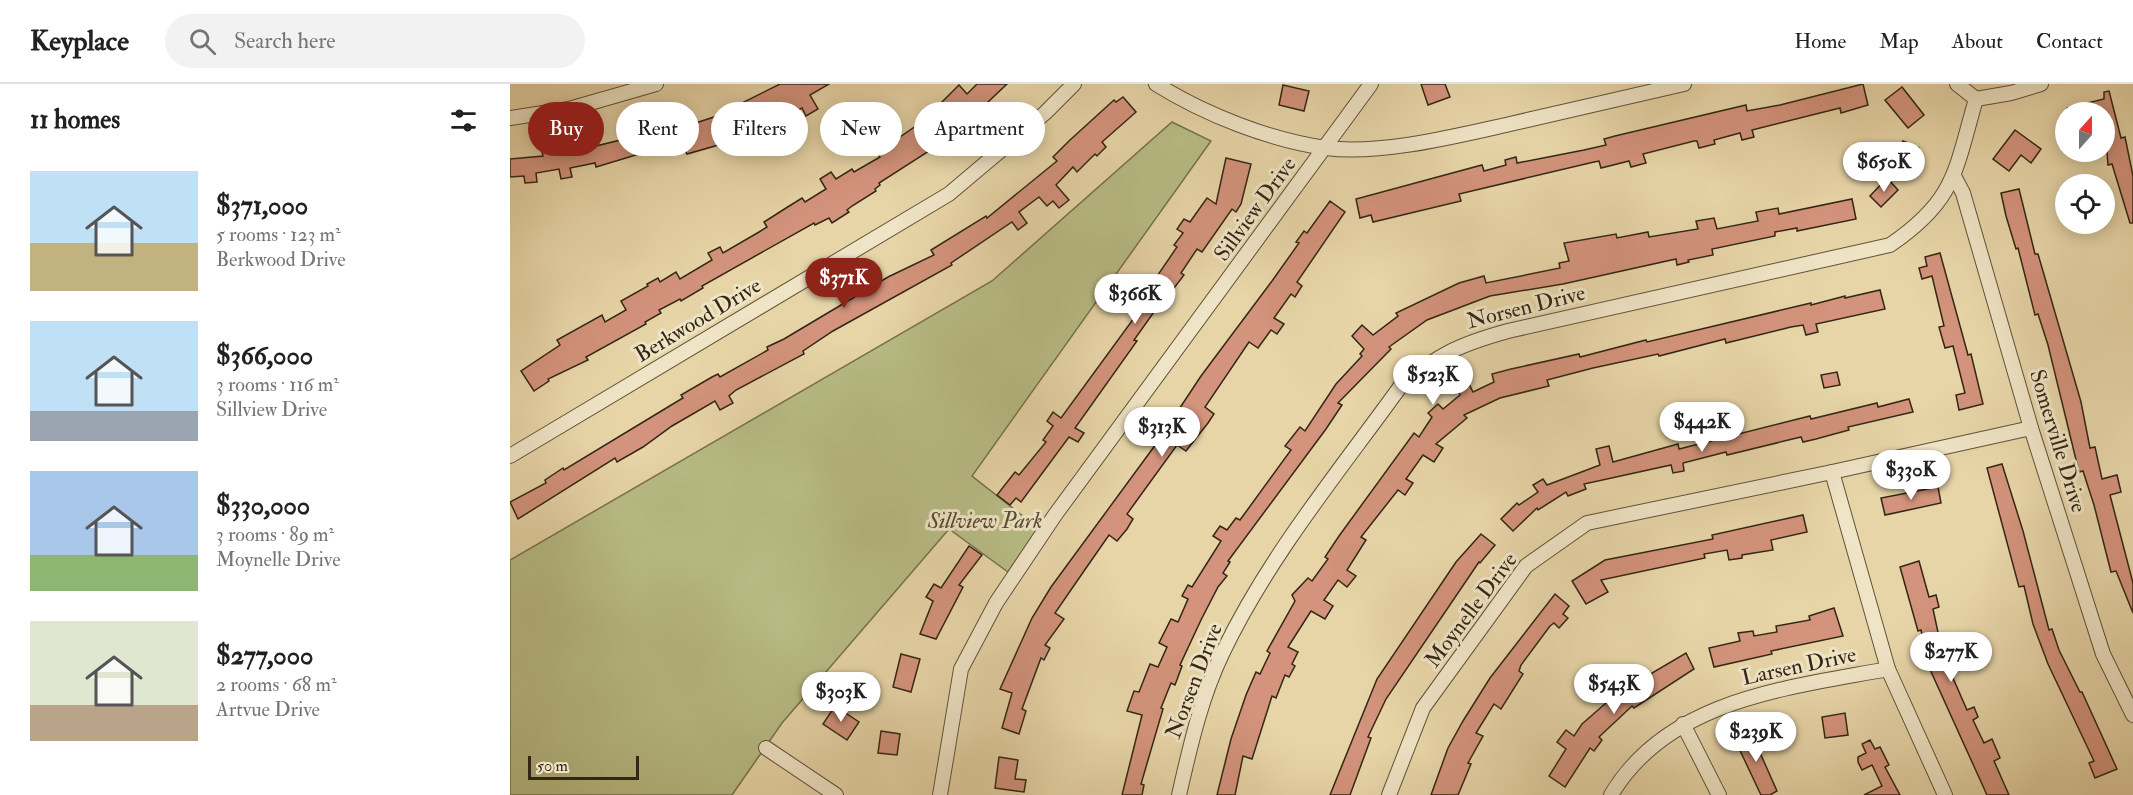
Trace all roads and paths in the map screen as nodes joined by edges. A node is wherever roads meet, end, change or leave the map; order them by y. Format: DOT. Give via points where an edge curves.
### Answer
graph roads {
  1 [pos="656,84"];
  2 [pos="1074,84"];
  3 [pos="1156,84"];
  4 [pos="1371,84"];
  5 [pos="1684,84"];
  6 [pos="1957,84"];
  7 [pos="2041,84"];
  8 [pos="1976,99"];
  9 [pos="510,118"];
  10 [pos="1326,148"];
  11 [pos="1954,176"];
  12 [pos="2031,428"];
  13 [pos="510,456"];
  14 [pos="1832,472"];
  15 [pos="1888,669"];
  16 [pos="2133,715"];
  17 [pos="1683,724"];
  18 [pos="766,748"];
  19 [pos="836,795"];
  20 [pos="940,795"];
  21 [pos="1179,795"];
  22 [pos="1389,795"];
  23 [pos="1611,795"];
  24 [pos="1719,795"];
  25 [pos="1945,795"];
  1 -- 9 [label="street" via="569,109"];
  2 -- 13 [label="street, Berkwood Drive" via="949,194"];
  3 -- 10 [label="street" via="1201,110 1246,128"];
  4 -- 10 [label="street, Sillview Drive"];
  5 -- 10 [label="street" via="1444,139"];
  6 -- 8 [label="street"];
  7 -- 8 [label="street"];
  8 -- 11 [label="street, Norsen Drive"];
  10 -- 20 [label="street, Sillview Drive" via="1055,515 996,603 961,669"];
  11 -- 12 [label="street, Somerville Drive" via="1970,216"];
  11 -- 21 [label="street, Norsen Drive" via="1938,204 1918,226 1890,245 1509,331 1466,343 1430,361 1400,387 1258,586 1222,653 1195,728"];
  12 -- 14 [label="street, Moynelle Drive"];
  12 -- 16 [label="street, Somerville Drive" via="2103,654"];
  14 -- 15 [label="street"];
  14 -- 22 [label="street, Moynelle Drive" via="1587,523 1526,566 1423,708"];
  15 -- 17 [label="street, Larsen Drive" via="1731,702"];
  15 -- 25 [label="street"];
  17 -- 23 [label="street, Larsen Drive" via="1651,747"];
  17 -- 24 [label="street"];
  18 -- 19 [label="street"];
}
